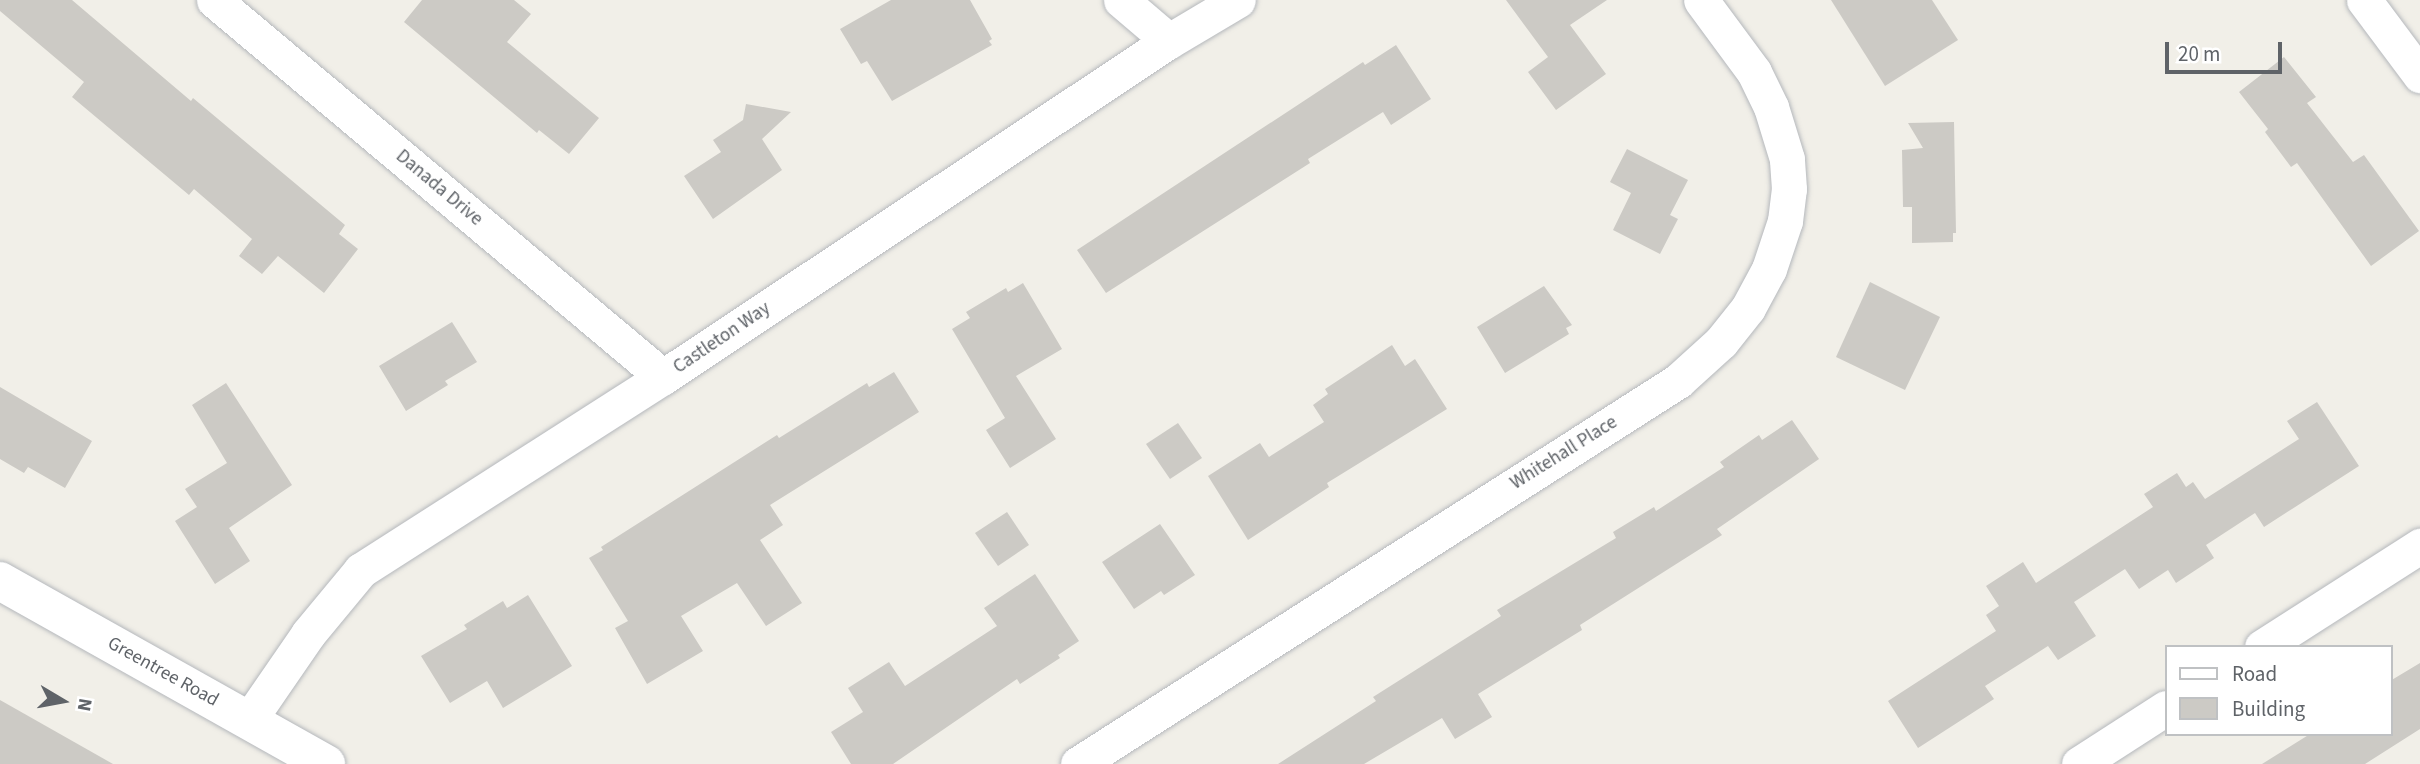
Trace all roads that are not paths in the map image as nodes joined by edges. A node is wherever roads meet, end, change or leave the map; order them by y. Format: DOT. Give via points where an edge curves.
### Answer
graph roads {
  1 [pos="214,0"];
  2 [pos="1121,0"];
  3 [pos="1238,0"];
  4 [pos="1701,0"];
  5 [pos="2364,0"];
  6 [pos="1169,41"];
  7 [pos="2420,75"];
  8 [pos="663,377"];
  9 [pos="2420,546"];
  10 [pos="0,581"];
  11 [pos="2265,645"];
  12 [pos="2164,709"];
  13 [pos="249,720"];
  14 [pos="326,764"];
  15 [pos="1078,764"];
  16 [pos="2078,764"];
  1 -- 8 [label="street, Danada Drive"];
  2 -- 6 [label="street"];
  3 -- 6 [label="street, Castleton Way"];
  4 -- 15 [label="street, Whitehall Place" via="1754,72 1771,107 1784,146 1789,189 1785,221 1769,269 1748,308 1721,342 1678,381"];
  5 -- 7 [label="street"];
  6 -- 8 [label="street, Castleton Way"];
  8 -- 13 [label="street, Castleton Way" via="361,570 308,634"];
  9 -- 11 [label="street"];
  10 -- 13 [label="street, Greentree Road"];
  12 -- 16 [label="street"];
  13 -- 14 [label="street, Greentree Road"];
}
